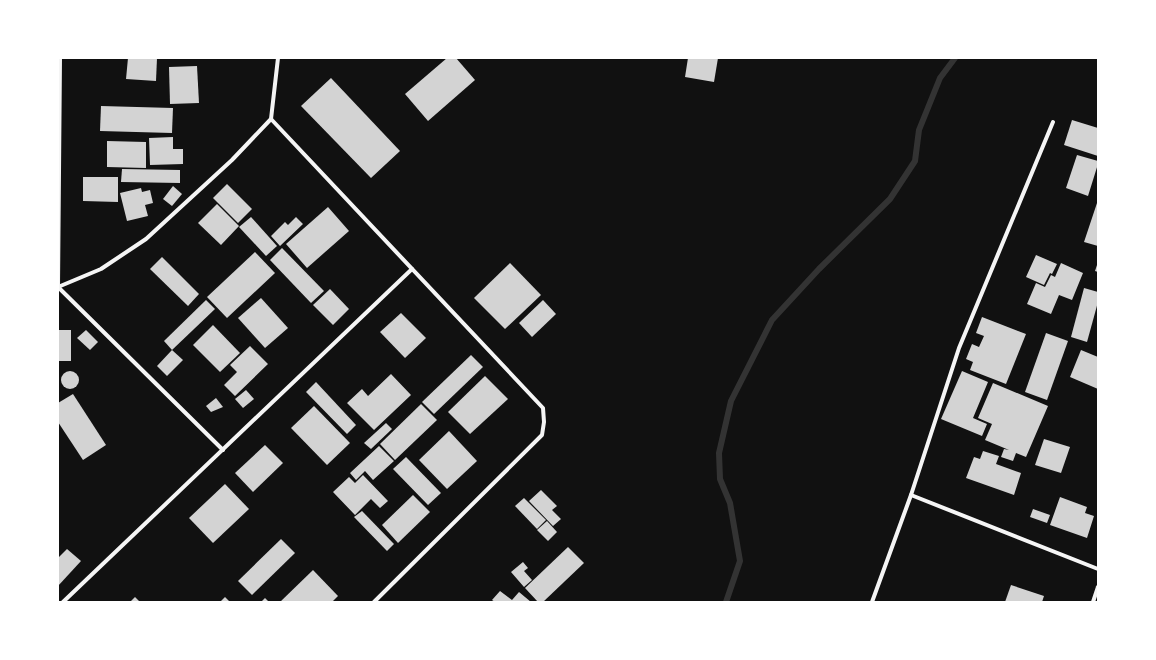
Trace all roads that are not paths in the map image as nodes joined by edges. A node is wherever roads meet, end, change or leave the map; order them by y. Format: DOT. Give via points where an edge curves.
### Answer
graph roads {
  1 [pos="60,58"];
  2 [pos="278,58"];
  3 [pos="271,119"];
  4 [pos="1053,122"];
  5 [pos="412,269"];
  6 [pos="58,288"];
  7 [pos="223,450"];
  8 [pos="911,495"];
  9 [pos="1098,569"];
  10 [pos="1098,587"];
  11 [pos="63,602"];
  12 [pos="374,602"];
  13 [pos="872,602"];
  14 [pos="1093,602"];
  1 -- 6 [label="street"];
  2 -- 3 [label="street"];
  3 -- 5 [label="street"];
  3 -- 6 [label="street" via="232,160 146,239 101,269"];
  4 -- 8 [label="street" via="959,348"];
  5 -- 7 [label="street"];
  5 -- 12 [label="street" via="543,408 544,422 542,435"];
  6 -- 7 [label="street"];
  7 -- 11 [label="street"];
  8 -- 9 [label="street"];
  8 -- 13 [label="street"];
  10 -- 14 [label="street"];
}
